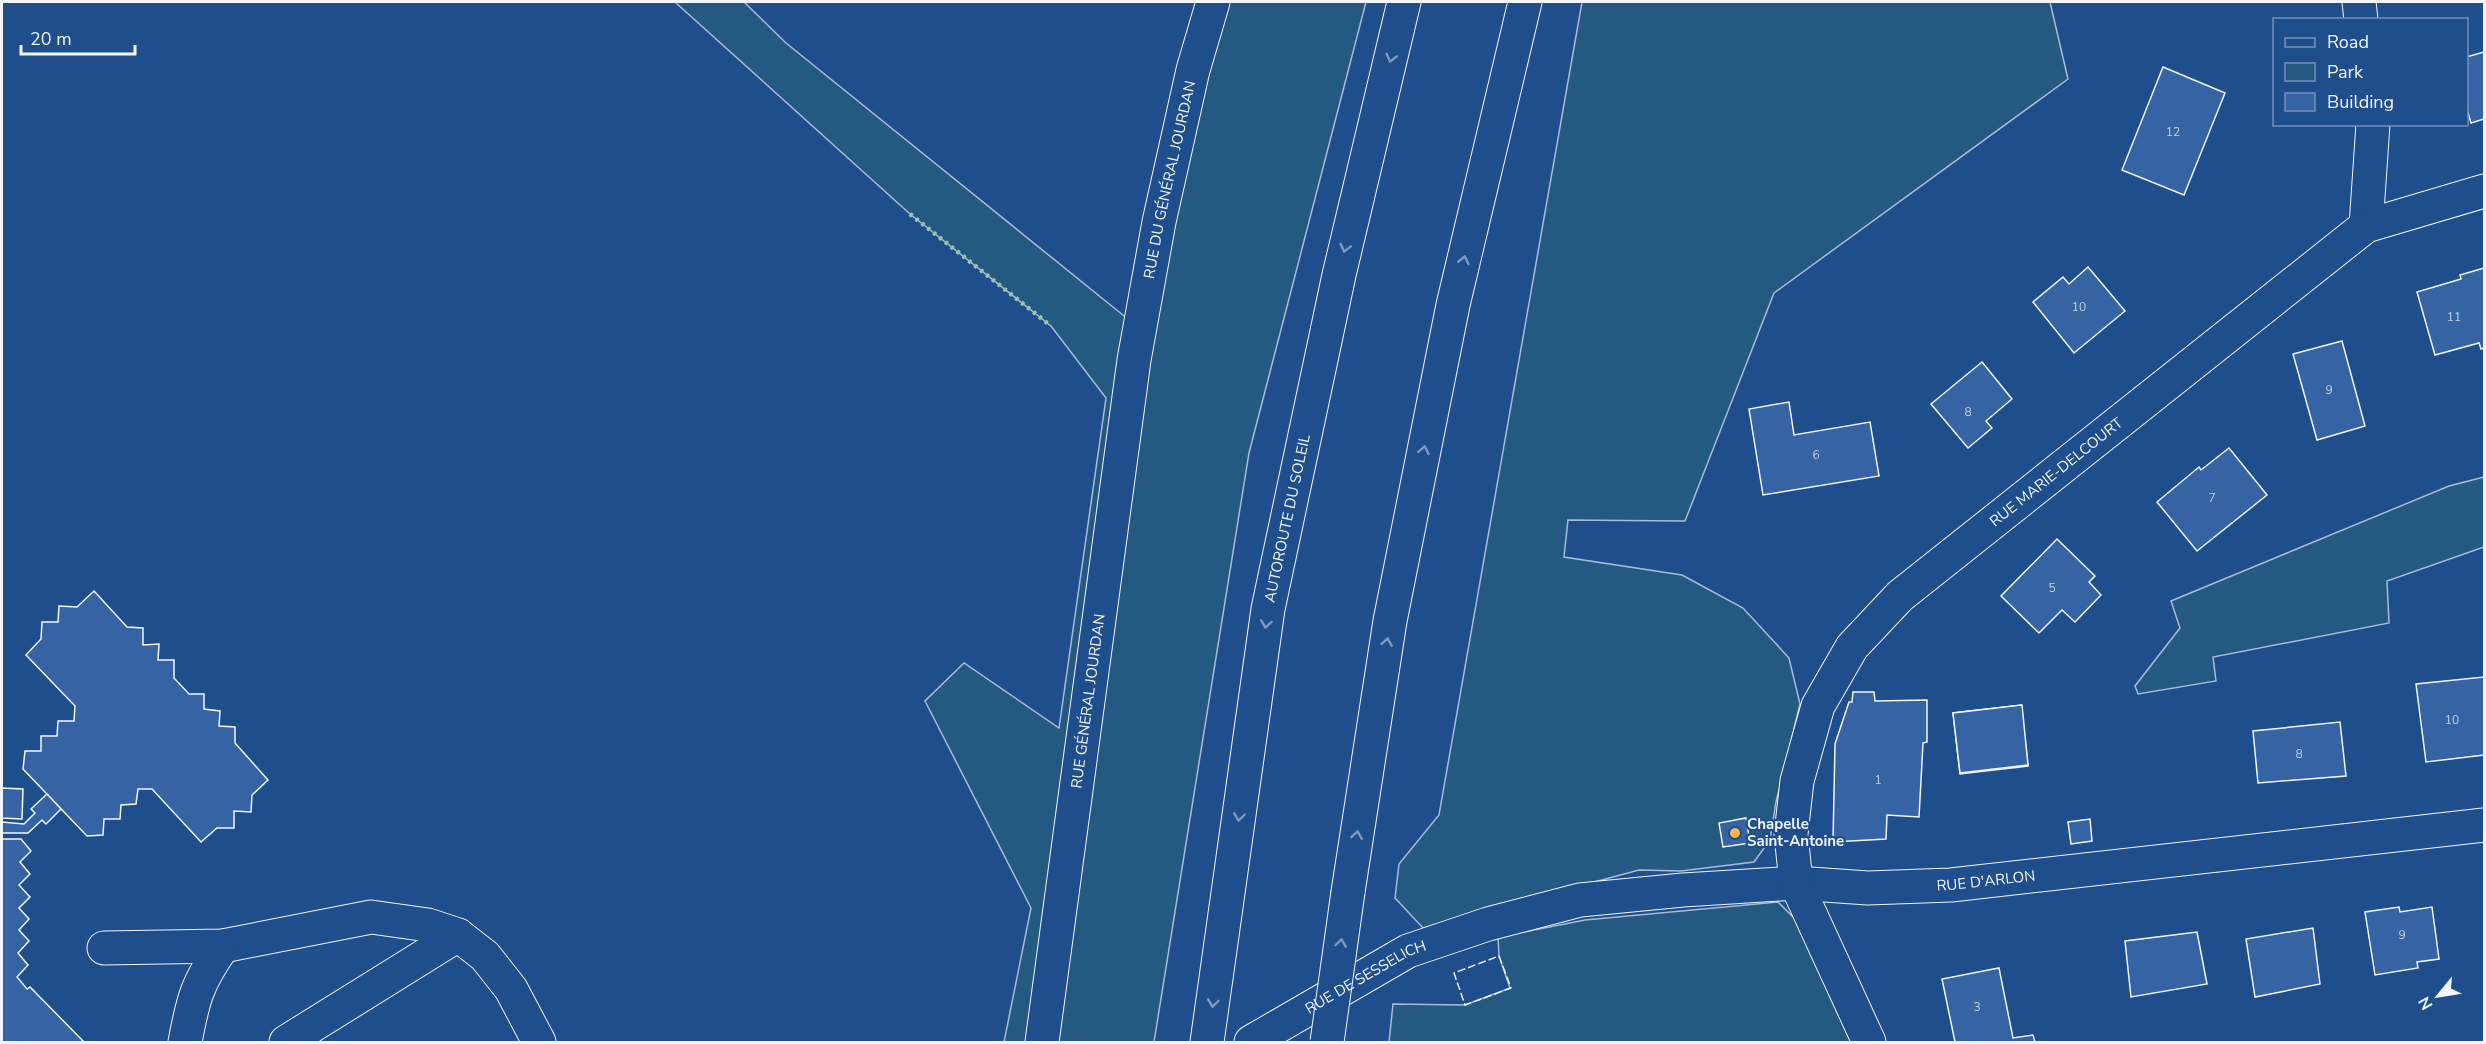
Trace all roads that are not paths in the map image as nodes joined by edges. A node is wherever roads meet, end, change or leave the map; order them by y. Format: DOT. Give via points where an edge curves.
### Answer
graph roads {
  1 [pos="1213,2"];
  2 [pos="1404,2"];
  3 [pos="1525,2"];
  4 [pos="2359,2"];
  5 [pos="2361,18"];
  6 [pos="2373,126"];
  7 [pos="2484,191"];
  8 [pos="2366,226"];
  9 [pos="1134,360"];
  10 [pos="2484,825"];
  11 [pos="1796,883"];
  12 [pos="1488,924"];
  13 [pos="458,935"];
  14 [pos="224,946"];
  15 [pos="104,948"];
  16 [pos="185,1042"];
  17 [pos="286,1042"];
  18 [pos="539,1042"];
  19 [pos="1042,1042"];
  20 [pos="1207,1042"];
  21 [pos="1251,1042"];
  22 [pos="1327,1042"];
  23 [pos="1869,1042"];
  1 -- 9 [label="main road, RUE DU GÉNÉRAL JOURDAN" via="1193,70 1159,222"];
  2 -- 20 [label="main road, AUTOROUTE DU SOLEIL, one-way" via="1339,275 1268,609"];
  22 -- 3 [label="main road, one-way, bridge" via="1392,609 1453,305"];
  4 -- 5 [label="main road"];
  6 -- 8 [label="main road"];
  7 -- 8 [label="main road, RUE MARIE-DELCOURT"];
  8 -- 11 [label="main road, RUE MARIE-DELCOURT" via="1900,596 1852,647 1818,706 1797,781 1791,834"];
  9 -- 19 [label="main road, RUE GÉNÉRAL JOURDAN"];
  10 -- 11 [label="main road, RUE D'ARLON" via="1951,885 1868,888"];
  11 -- 12 [label="main road, RUE D'ARLON" via="1580,900"];
  11 -- 23 [label="main road, RUE MARIE-DELCOURT"];
  12 -- 21 [label="main road, RUE DE SESSELICH" via="1408,951"];
  13 -- 14 [label="main road" via="428,925 371,917"];
  13 -- 17 [label="main road"];
  13 -- 18 [label="main road" via="486,956 511,989"];
  14 -- 15 [label="main road"];
  14 -- 16 [label="main road" via="205,973 193,1000"];
}
